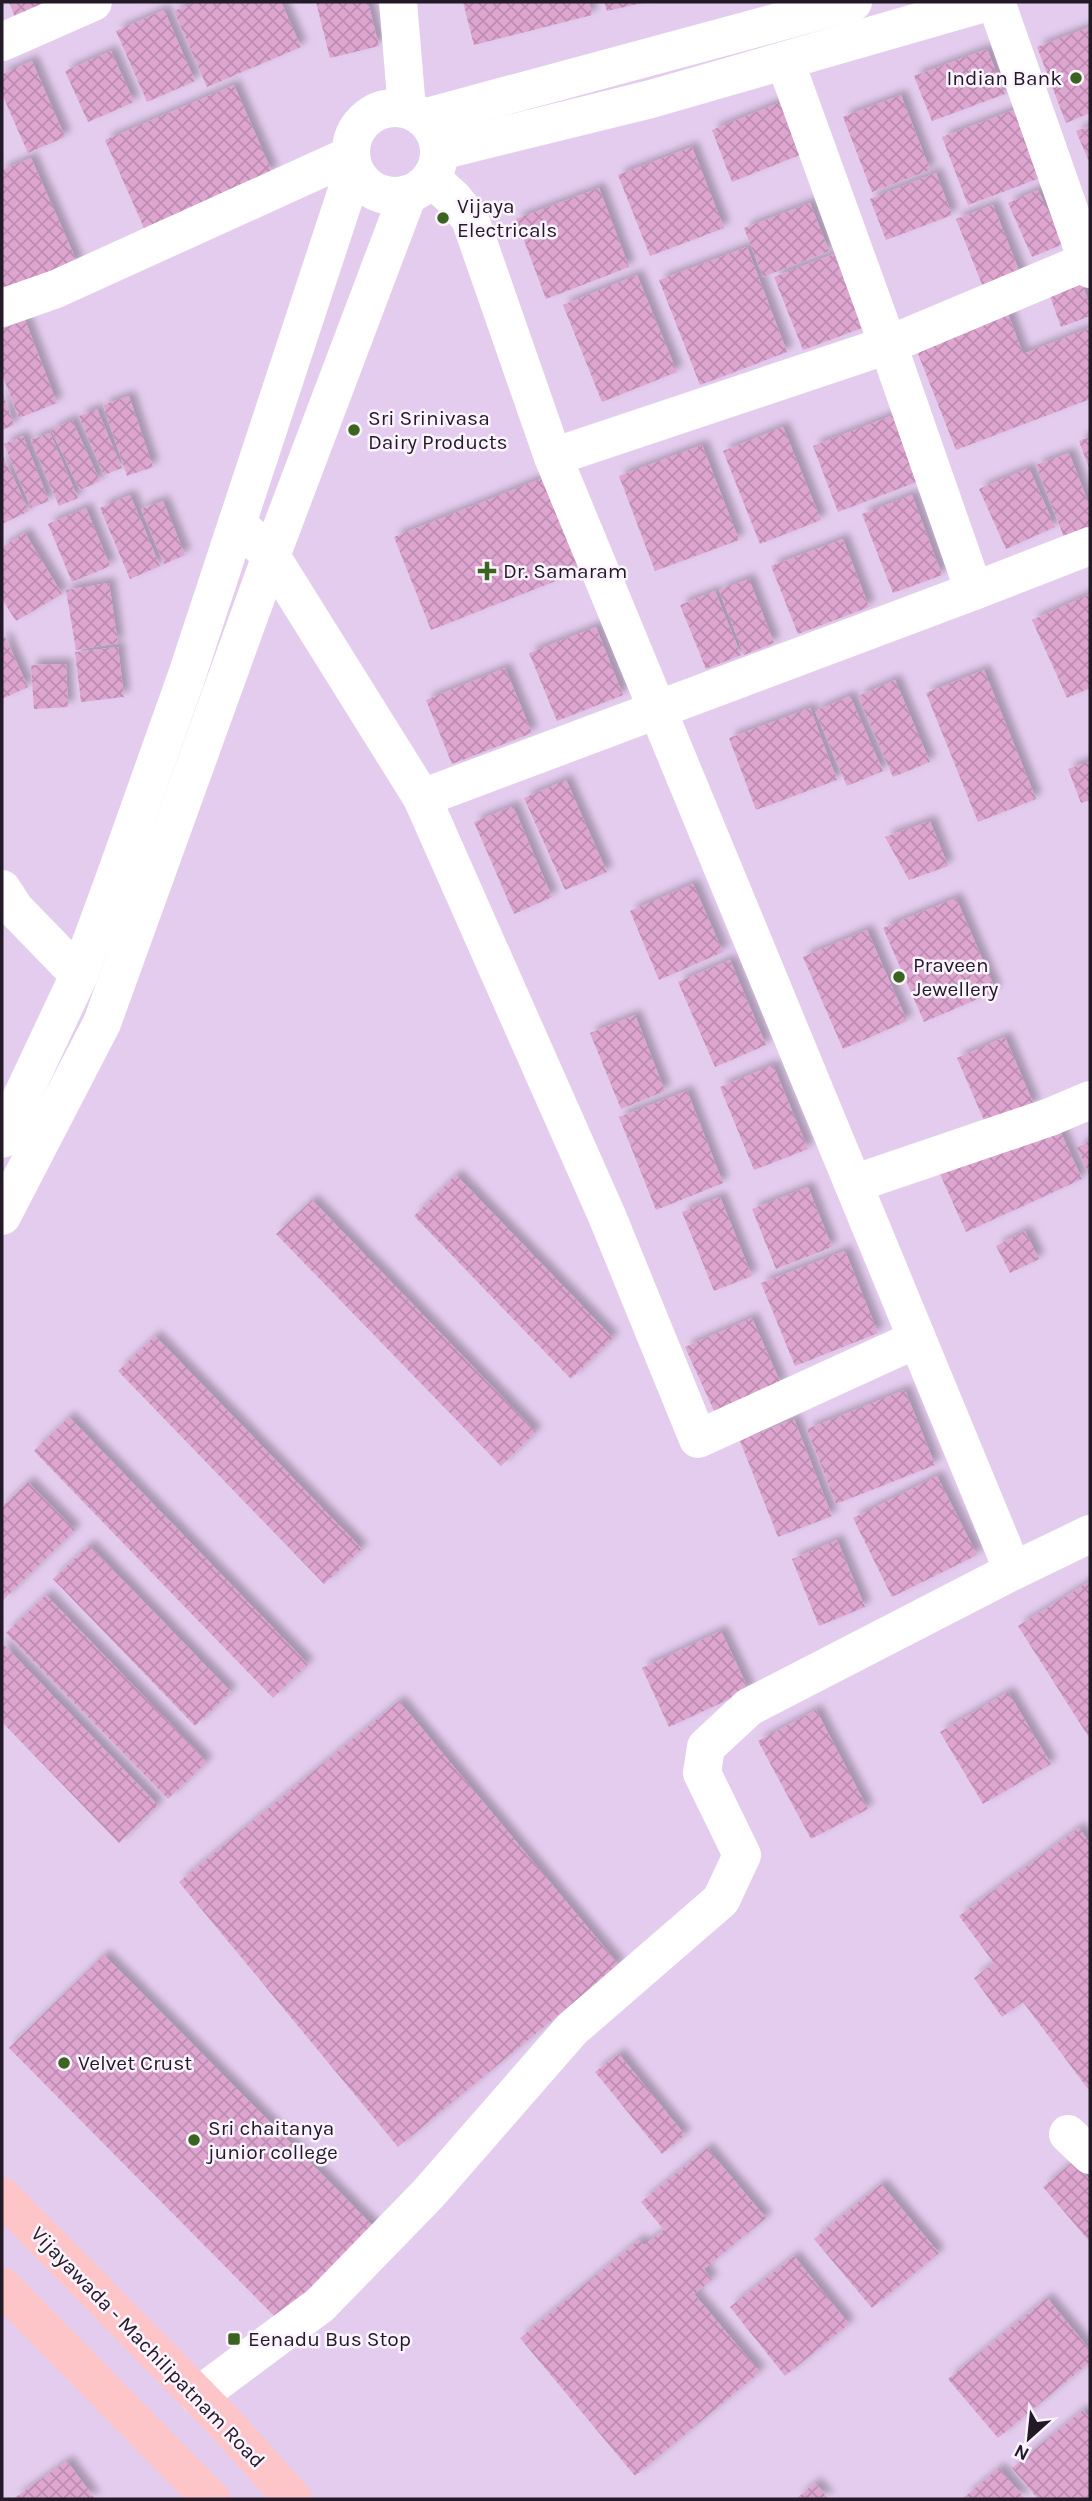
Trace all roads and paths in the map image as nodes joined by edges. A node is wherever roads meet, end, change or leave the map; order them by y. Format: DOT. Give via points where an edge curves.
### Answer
graph roads {
  1 [pos="93,2"];
  2 [pos="398,2"];
  3 [pos="853,2"];
  4 [pos="988,2"];
  5 [pos="996,2"];
  6 [pos="2,42"];
  7 [pos="785,61"];
  8 [pos="422,150"];
  9 [pos="353,162"];
  10 [pos="1089,264"];
  11 [pos="2,308"];
  12 [pos="888,345"];
  13 [pos="553,457"];
  14 [pos="237,523"];
  15 [pos="1090,546"];
  16 [pos="271,556"];
  17 [pos="974,592"];
  18 [pos="657,710"];
  19 [pos="422,798"];
  20 [pos="2,889"];
  21 [pos="79,975"];
  22 [pos="1090,1100"];
  23 [pos="2,1139"];
  24 [pos="853,1184"];
  25 [pos="2,1216"];
  26 [pos="917,1339"];
  27 [pos="1090,1534"];
  28 [pos="1013,1571"];
  29 [pos="2,2196"];
  30 [pos="2,2286"];
  31 [pos="198,2396"];
  32 [pos="211,2499"];
  33 [pos="293,2499"];
  1 -- 6 [label="street"];
  2 -- 8 [label="street"];
  3 -- 8 [label="street"];
  4 -- 7 [label="street"];
  5 -- 10 [label="street"];
  7 -- 8 [label="street" via="651,99"];
  7 -- 12 [label="street"];
  8 -- 9 [label="street" via="395,196 370,189"];
  8 -- 9 [label="street" via="393,107 379,110 358,128 352,141"];
  8 -- 13 [label="street" via="470,219"];
  8 -- 16 [label="street"];
  9 -- 11 [label="street"];
  9 -- 14 [label="street"];
  10 -- 12 [label="street"];
  12 -- 13 [label="street"];
  12 -- 17 [label="street"];
  13 -- 18 [label="street"];
  14 -- 16 [label="street"];
  14 -- 21 [label="street"];
  15 -- 17 [label="street"];
  16 -- 19 [label="street"];
  16 -- 25 [label="street" via="102,1023"];
  17 -- 18 [label="street"];
  18 -- 19 [label="street"];
  18 -- 24 [label="street"];
  19 -- 26 [label="street" via="607,1216 698,1438"];
  20 -- 21 [label="street" via="15,909"];
  21 -- 23 [label="street"];
  22 -- 24 [label="street"];
  24 -- 26 [label="street"];
  26 -- 28 [label="street"];
  27 -- 28 [label="street"];
  28 -- 31 [label="street" via="749,1707 706,1747 702,1773 742,1855 721,1900 572,2029 428,2194 320,2305"];
  29 -- 31 [label="highway, Vijayawada - Machilipatnam Road"];
  30 -- 32 [label="highway"];
  31 -- 33 [label="highway, Vijayawada - Machilipatnam Road"];
}
